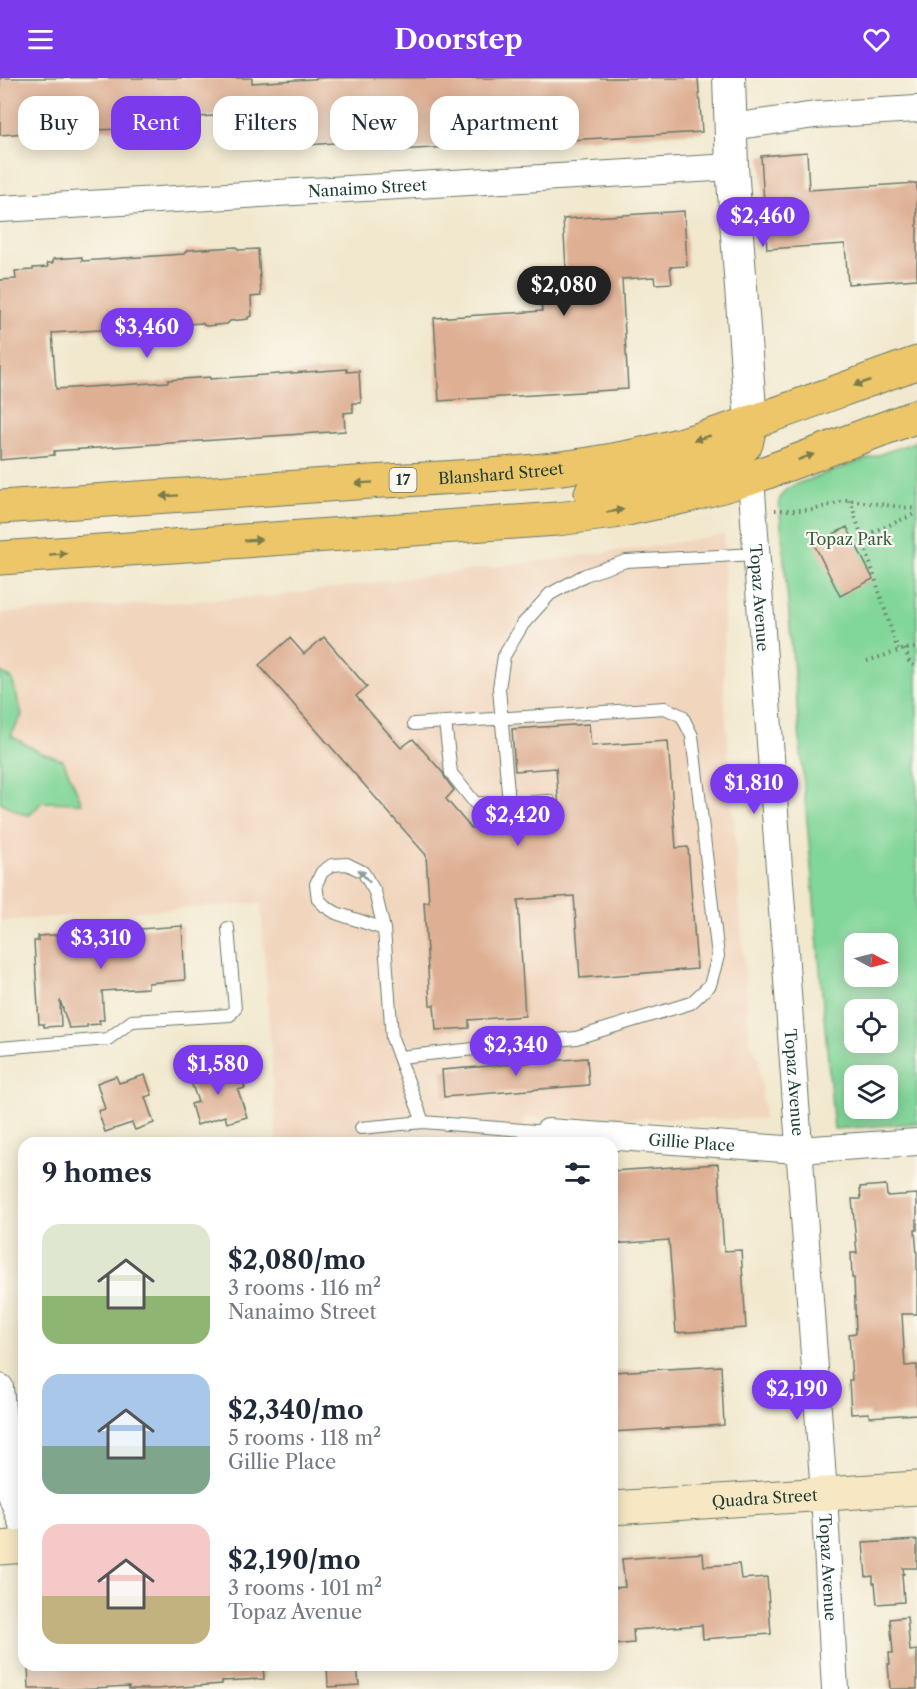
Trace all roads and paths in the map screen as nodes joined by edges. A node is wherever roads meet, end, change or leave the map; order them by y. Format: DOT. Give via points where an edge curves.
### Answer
graph roads {
  1 [pos="729,78"];
  2 [pos="917,109"];
  3 [pos="731,127"];
  4 [pos="732,167"];
  5 [pos="0,209"];
  6 [pos="917,363"];
  7 [pos="917,416"];
  8 [pos="751,422"];
  9 [pos="751,477"];
  10 [pos="850,500"];
  11 [pos="0,507"];
  12 [pos="754,511"];
  13 [pos="917,511"];
  14 [pos="464,525"];
  15 [pos="862,537"];
  16 [pos="756,554"];
  17 [pos="0,558"];
  18 [pos="917,648"];
  19 [pos="905,649"];
  20 [pos="898,651"];
  21 [pos="867,661"];
  22 [pos="917,669"];
  23 [pos="501,719"];
  24 [pos="445,722"];
  25 [pos="414,724"];
  26 [pos="549,801"];
  27 [pos="509,804"];
  28 [pos="228,928"];
  29 [pos="384,929"];
  30 [pos="0,1048"];
  31 [pos="400,1057"];
  32 [pos="423,1122"];
  33 [pos="361,1128"];
  34 [pos="540,1137"];
  35 [pos="618,1141"];
  36 [pos="917,1142"];
  37 [pos="798,1150"];
  38 [pos="0,1387"];
  39 [pos="917,1488"];
  40 [pos="10,1492"];
  41 [pos="824,1494"];
  42 [pos="618,1508"];
  43 [pos="18,1513"];
  44 [pos="0,1520"];
  45 [pos="18,1546"];
  46 [pos="0,1548"];
  47 [pos="835,1689"];
  1 -- 3 [label="street"];
  2 -- 3 [label="street" via="815,115"];
  3 -- 4 [label="street"];
  4 -- 5 [label="street, Nanaimo Street"];
  4 -- 8 [label="street"];
  6 -- 8 [label="main road, Blanshard Street / 17, one-way"];
  9 -- 7 [label="main road, one-way"];
  8 -- 11 [label="main road, Blanshard Street / 17, one-way" via="669,448 553,468"];
  8 -- 14 [label="main road" via="746,444 735,454 653,479"];
  9 -- 12 [label="street, Topaz Avenue"];
  14 -- 9 [label="main road, one-way" via="614,512"];
  10 -- 12 [label="path" via="813,510"];
  10 -- 13 [label="path"];
  10 -- 15 [label="path"];
  12 -- 16 [label="street, Topaz Avenue"];
  13 -- 15 [label="path"];
  17 -- 14 [label="main road, one-way"];
  15 -- 20 [label="path"];
  16 -- 23 [label="lane" via="626,561 585,575 550,594 523,624 504,656 499,688"];
  16 -- 37 [label="street, Topaz Avenue"];
  18 -- 19 [label="path"];
  19 -- 20 [label="path"];
  19 -- 22 [label="path"];
  20 -- 21 [label="path"];
  23 -- 24 [label="lane"];
  23 -- 27 [label="lane"];
  23 -- 31 [label="lane" via="665,708 682,716 692,735 718,956 711,985 692,1003 576,1038"];
  24 -- 25 [label="lane"];
  24 -- 27 [label="lane" via="451,773 475,803"];
  26 -- 27 [label="lane"];
  28 -- 30 [label="lane" via="235,1009 230,1015 132,1021 108,1039"];
  29 -- 29 [label="lane, one-way" via="375,892 363,872 348,864 332,865 322,873 316,884 318,899 325,906"];
  29 -- 31 [label="lane" via="393,1038"];
  31 -- 32 [label="lane"];
  32 -- 33 [label="lane"];
  32 -- 34 [label="lane"];
  35 -- 37 [label="street, Gillie Place"];
  36 -- 37 [label="street, Gillie Place"];
  37 -- 41 [label="street, Topaz Avenue"];
  38 -- 40 [label="street"];
  39 -- 41 [label="main road, Quadra Street"];
  40 -- 43 [label="street"];
  40 -- 44 [label="street"];
  41 -- 42 [label="main road, Quadra Street"];
  41 -- 47 [label="street, Topaz Avenue"];
  45 -- 46 [label="main road"];
}
